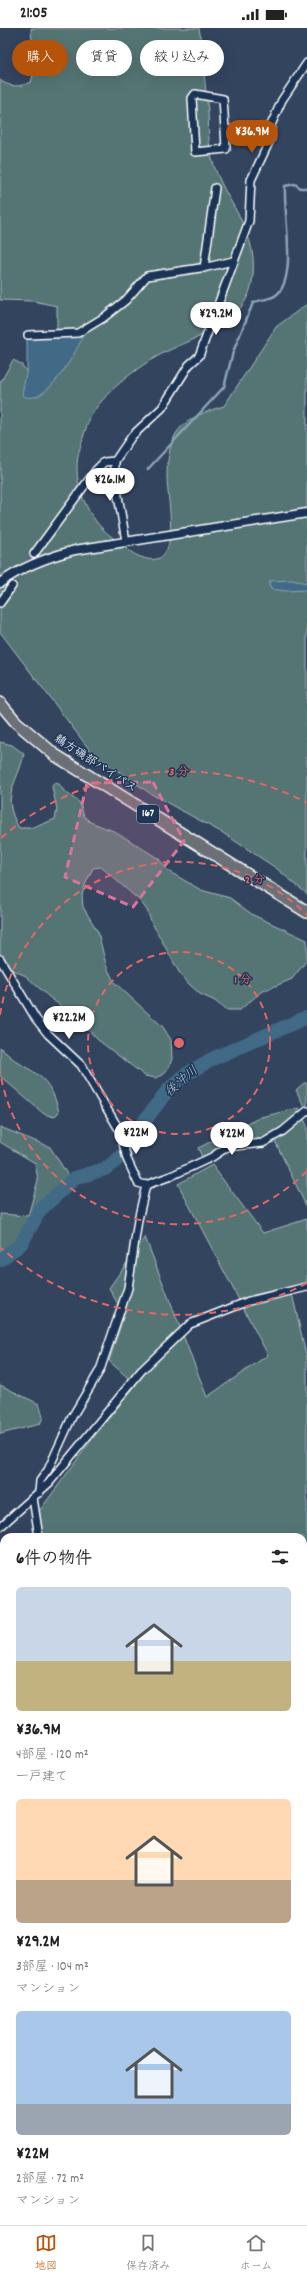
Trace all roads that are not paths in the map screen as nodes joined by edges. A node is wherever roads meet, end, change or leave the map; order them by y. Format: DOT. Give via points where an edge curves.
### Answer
graph roads {
  1 [pos="307,63"];
  2 [pos="271,127"];
  3 [pos="225,130"];
  4 [pos="216,188"];
  5 [pos="233,261"];
  6 [pos="204,268"];
  7 [pos="28,335"];
  8 [pos="115,461"];
  9 [pos="307,512"];
  10 [pos="126,541"];
  11 [pos="34,554"];
  12 [pos="0,583"];
  13 [pos="12,586"];
  14 [pos="0,603"];
  15 [pos="0,703"];
  16 [pos="307,912"];
  17 [pos="0,959"];
  18 [pos="307,1111"];
  19 [pos="146,1185"];
  20 [pos="307,1287"];
  21 [pos="36,1495"];
  22 [pos="0,1527"];
  23 [pos="39,1533"];
  1 -- 2 [label="street" via="282,100"];
  2 -- 3 [label="street"];
  2 -- 5 [label="street" via="271,138 251,180 251,214"];
  3 -- 3 [label="street" via="223,99 195,94 192,98 195,152 226,149"];
  4 -- 6 [label="street"];
  5 -- 6 [label="street"];
  5 -- 8 [label="street" via="199,356 189,365 162,408 132,436"];
  6 -- 7 [label="street" via="147,276 126,300 78,333"];
  8 -- 10 [label="street" via="115,479"];
  8 -- 11 [label="street" via="104,462 96,470"];
  9 -- 10 [label="street"];
  10 -- 12 [label="street" via="50,556"];
  13 -- 14 [label="street"];
  15 -- 16 [label="highway, 鵜方磯部バイパス / 167" via="16,722 55,755"];
  17 -- 19 [label="street" via="36,1019 81,1065 120,1131 134,1176 138,1183"];
  18 -- 19 [label="street" via="283,1131 263,1143 227,1147 212,1157"];
  19 -- 21 [label="street" via="128,1288 100,1370 72,1417 48,1470 40,1480"];
  20 -- 21 [label="street" via="249,1301 190,1324 141,1371 95,1430"];
  21 -- 22 [label="street"];
  21 -- 23 [label="street"];
}
